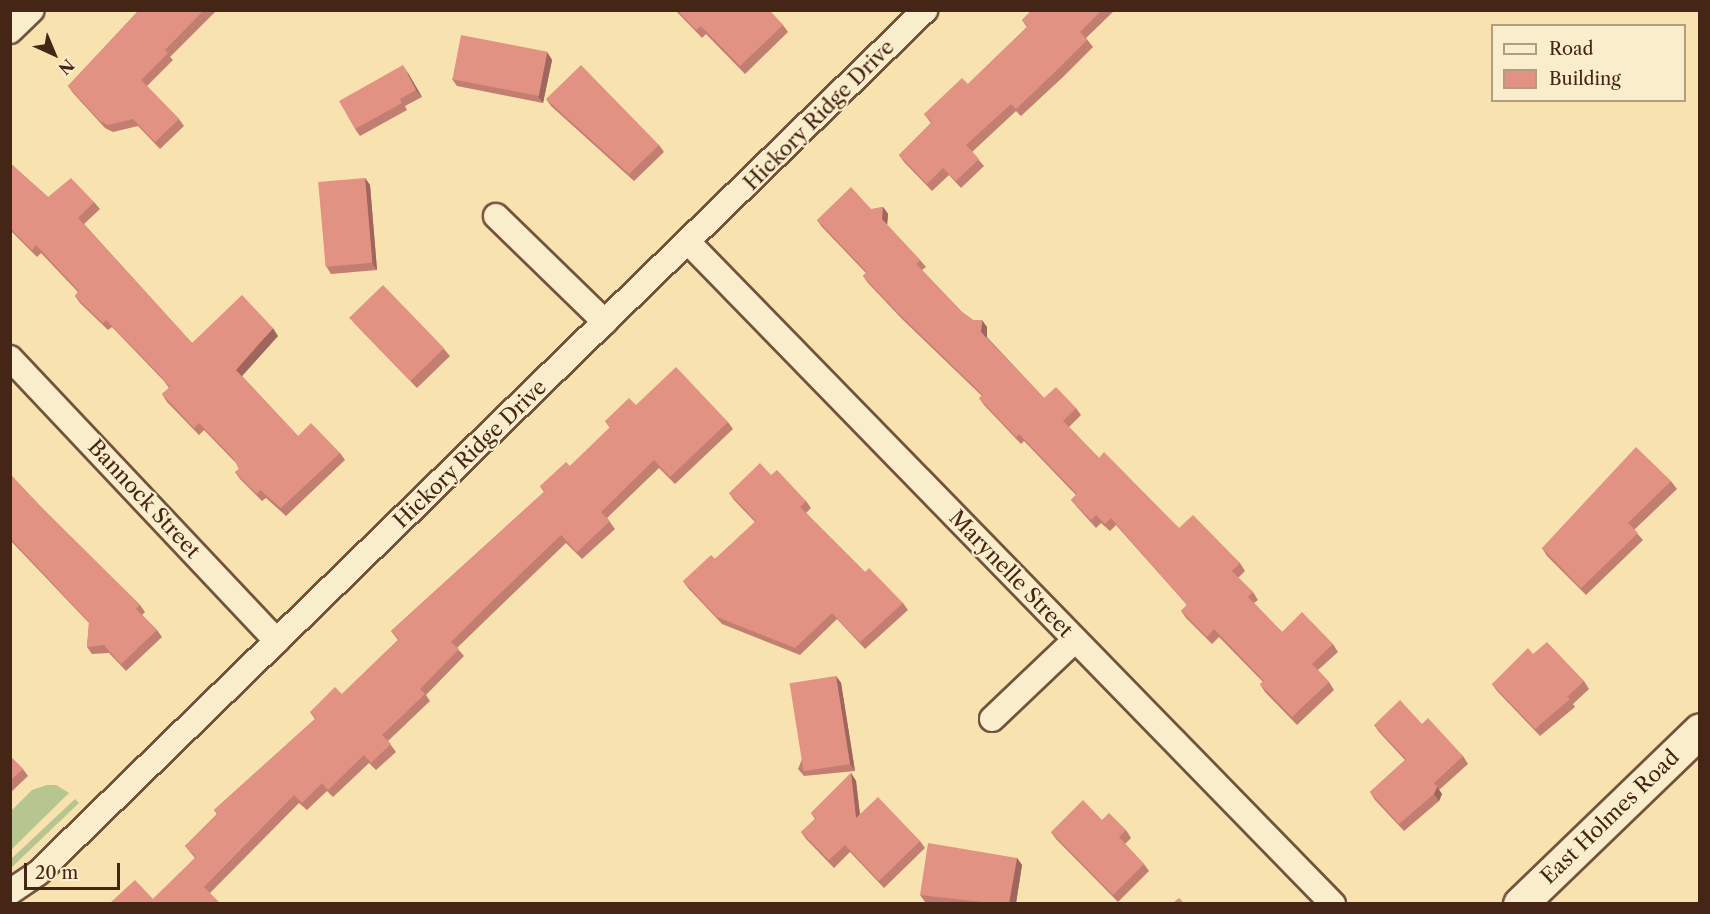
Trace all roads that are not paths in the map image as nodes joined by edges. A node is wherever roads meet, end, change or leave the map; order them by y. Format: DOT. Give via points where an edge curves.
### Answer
graph roads {
  1 [pos="32,10"];
  2 [pos="924,11"];
  3 [pos="10,31"];
  4 [pos="496,216"];
  5 [pos="689,243"];
  6 [pos="605,322"];
  7 [pos="10,358"];
  8 [pos="1075,640"];
  9 [pos="277,641"];
  10 [pos="992,719"];
  11 [pos="1700,730"];
  12 [pos="10,892"];
  13 [pos="1333,903"];
  14 [pos="1520,903"];
  1 -- 3 [label="street"];
  2 -- 5 [label="street, Hickory Ridge Drive"];
  4 -- 6 [label="street"];
  5 -- 6 [label="street, Hickory Ridge Drive"];
  5 -- 8 [label="street, Marynelle Street"];
  6 -- 9 [label="street, Hickory Ridge Drive"];
  7 -- 9 [label="street, Bannock Street"];
  8 -- 10 [label="street"];
  8 -- 13 [label="street, Marynelle Street"];
  9 -- 12 [label="street, Hickory Ridge Drive" via="38,873"];
  11 -- 14 [label="main road, East Holmes Road"];
}
